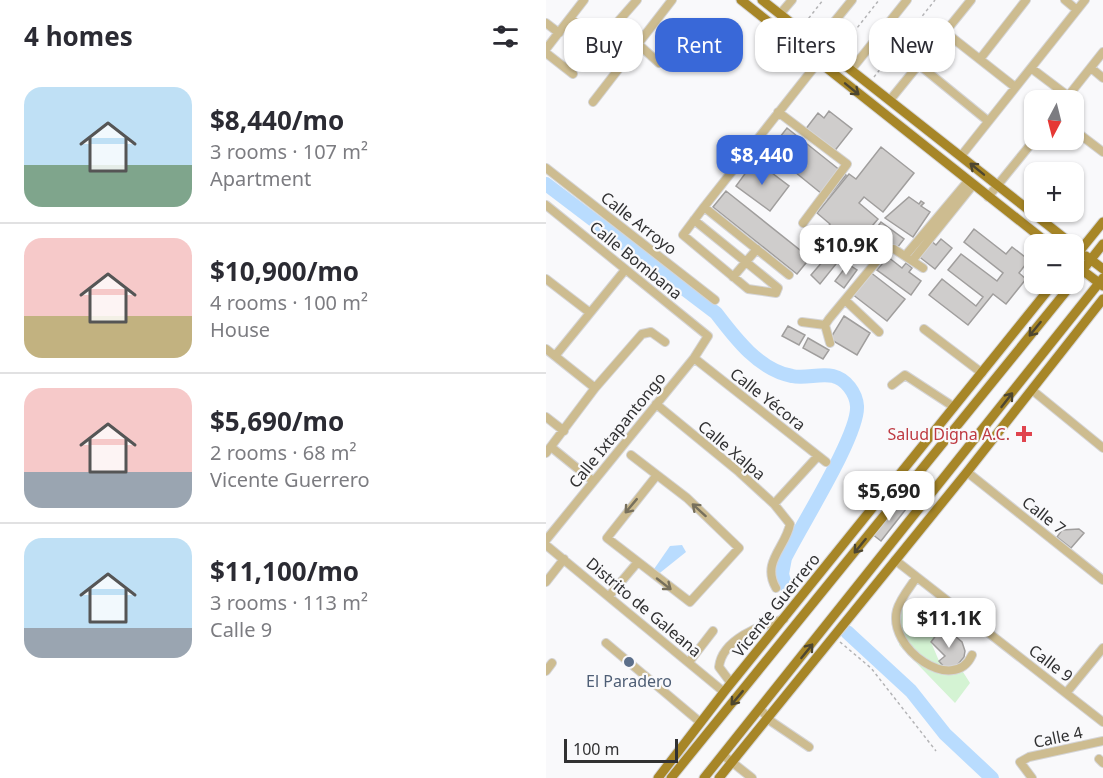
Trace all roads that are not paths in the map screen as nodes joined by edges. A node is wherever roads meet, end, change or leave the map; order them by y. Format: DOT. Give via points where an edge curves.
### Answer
graph roads {
  1 [pos="585,0"];
  2 [pos="637,0"];
  3 [pos="672,0"];
  4 [pos="741,0"];
  5 [pos="763,0"];
  6 [pos="792,0"];
  7 [pos="852,0"];
  8 [pos="907,0"];
  9 [pos="971,0"];
  10 [pos="1026,0"];
  11 [pos="1065,0"];
  12 [pos="1085,0"];
  13 [pos="1077,10"];
  14 [pos="755,11"];
  15 [pos="780,14"];
  16 [pos="570,18"];
  17 [pos="621,18"];
  18 [pos="764,18"];
  19 [pos="785,18"];
  20 [pos="837,18"];
  21 [pos="955,20"];
  22 [pos="546,23"];
  23 [pos="564,26"];
  24 [pos="559,33"];
  25 [pos="643,36"];
  26 [pos="955,40"];
  27 [pos="643,48"];
  28 [pos="546,51"];
  29 [pos="1103,52"];
  30 [pos="655,59"];
  31 [pos="980,59"];
  32 [pos="857,62"];
  33 [pos="1031,68"];
  34 [pos="1091,68"];
  35 [pos="615,72"];
  36 [pos="810,72"];
  37 [pos="831,72"];
  38 [pos="853,72"];
  39 [pos="912,72"];
  40 [pos="928,72"];
  41 [pos="573,74"];
  42 [pos="1103,78"];
  43 [pos="1015,87"];
  44 [pos="1057,90"];
  45 [pos="1073,90"];
  46 [pos="890,100"];
  47 [pos="593,102"];
  48 [pos="778,112"];
  49 [pos="988,121"];
  50 [pos="1084,138"];
  51 [pos="1026,150"];
  52 [pos="1103,152"];
  53 [pos="961,156"];
  54 [pos="546,168"];
  55 [pos="970,183"];
  56 [pos="998,186"];
  57 [pos="988,197"];
  58 [pos="546,205"];
  59 [pos="704,207"];
  60 [pos="694,220"];
  61 [pos="1103,222"];
  62 [pos="803,223"];
  63 [pos="1036,234"];
  64 [pos="1056,234"];
  65 [pos="1084,241"];
  66 [pos="1103,244"];
  67 [pos="757,249"];
  68 [pos="1084,256"];
  69 [pos="908,258"];
  70 [pos="1091,260"];
  71 [pos="745,262"];
  72 [pos="923,268"];
  73 [pos="1084,269"];
  74 [pos="1103,269"];
  75 [pos="625,270"];
  76 [pos="1084,272"];
  77 [pos="789,275"];
  78 [pos="733,277"];
  79 [pos="546,279"];
  80 [pos="1102,283"];
  81 [pos="1045,294"];
  82 [pos="1063,294"];
  83 [pos="715,300"];
  84 [pos="845,300"];
  85 [pos="1101,306"];
  86 [pos="589,312"];
  87 [pos="802,322"];
  88 [pos="825,326"];
  89 [pos="924,329"];
  90 [pos="879,332"];
  91 [pos="708,336"];
  92 [pos="665,342"];
  93 [pos="830,343"];
  94 [pos="546,349"];
  95 [pos="555,356"];
  96 [pos="694,358"];
  97 [pos="982,373"];
  98 [pos="892,385"];
  99 [pos="595,388"];
  100 [pos="1032,390"];
  101 [pos="656,404"];
  102 [pos="954,407"];
  103 [pos="546,417"];
  104 [pos="564,431"];
  105 [pos="1103,448"];
  106 [pos="549,450"];
  107 [pos="631,456"];
  108 [pos="818,456"];
  109 [pos="826,462"];
  110 [pos="967,472"];
  111 [pos="657,475"];
  112 [pos="593,481"];
  113 [pos="936,490"];
  114 [pos="947,497"];
  115 [pos="774,504"];
  116 [pos="546,540"];
  117 [pos="546,545"];
  118 [pos="564,559"];
  119 [pos="896,561"];
  120 [pos="637,563"];
  121 [pos="916,578"];
  122 [pos="1103,580"];
  123 [pos="546,582"];
  124 [pos="776,588"];
  125 [pos="609,596"];
  126 [pos="785,618"];
  127 [pos="713,631"];
  128 [pos="606,643"];
  129 [pos="1103,648"];
  130 [pos="972,655"];
  131 [pos="690,662"];
  132 [pos="552,663"];
  133 [pos="546,671"];
  134 [pos="731,683"];
  135 [pos="724,692"];
  136 [pos="1067,692"];
  137 [pos="760,709"];
  138 [pos="767,718"];
  139 [pos="700,722"];
  140 [pos="1103,722"];
  141 [pos="714,726"];
  142 [pos="1103,741"];
  143 [pos="809,747"];
  144 [pos="723,755"];
  145 [pos="731,762"];
  146 [pos="658,778"];
  147 [pos="671,778"];
  148 [pos="704,778"];
  149 [pos="719,778"];
  150 [pos="752,778"];
  151 [pos="1032,778"];
  1 -- 16 [label="street"];
  2 -- 17 [label="street"];
  3 -- 25 [label="street"];
  4 -- 14 [label="main road"];
  5 -- 14 [label="main road"];
  5 -- 15 [label="main road"];
  6 -- 15 [label="street"];
  7 -- 20 [label="street"];
  8 -- 32 [label="street"];
  9 -- 21 [label="street"];
  10 -- 31 [label="street"];
  11 -- 13 [label="street"];
  12 -- 13 [label="street"];
  13 -- 33 [label="street"];
  14 -- 18 [label="main road"];
  15 -- 19 [label="main road"];
  22 -- 24 [label="street"];
  23 -- 24 [label="street"];
  24 -- 28 [label="street"];
  26 -- 31 [label="street"];
  27 -- 30 [label="street"];
  28 -- 41 [label="street"];
  29 -- 34 [label="street"];
  31 -- 43 [label="street"];
  33 -- 43 [label="street"];
  33 -- 44 [label="street"];
  34 -- 42 [label="street"];
  34 -- 45 [label="street"];
  35 -- 47 [label="street"];
  36 -- 48 [label="street"];
  37 -- 55 [label="main road, one-way"];
  38 -- 46 [label="main road"];
  39 -- 46 [label="street"];
  40 -- 49 [label="street"];
  43 -- 49 [label="street"];
  46 -- 53 [label="main road"];
  48 -- 59 [label="street"];
  48 -- 62 [label="street" via="847,165"];
  49 -- 53 [label="street"];
  50 -- 52 [label="street"];
  51 -- 56 [label="street"];
  56 -- 53 [label="main road, one-way"];
  54 -- 83 [label="street, Calle Arroyo"];
  55 -- 57 [label="main road"];
  55 -- 69 [label="street"];
  56 -- 57 [label="street"];
  56 -- 64 [label="main road"];
  57 -- 63 [label="main road"];
  58 -- 75 [label="street, Calle Bombana"];
  59 -- 60 [label="street"];
  59 -- 67 [label="street"];
  60 -- 71 [label="street"];
  60 -- 78 [label="street" via="684,238"];
  61 -- 65 [label="main road"];
  66 -- 70 [label="main road"];
  67 -- 71 [label="street"];
  67 -- 77 [label="street"];
  68 -- 70 [label="main road"];
  69 -- 72 [label="street"];
  69 -- 84 [label="street" via="894,249 885,250"];
  70 -- 73 [label="main road"];
  70 -- 74 [label="main road"];
  71 -- 78 [label="street"];
  71 -- 78 [label="street" via="778,288 776,293 752,291"];
  75 -- 86 [label="street"];
  75 -- 91 [label="street, Calle Bombana"];
  76 -- 80 [label="main road"];
  79 -- 86 [label="street"];
  113 -- 80 [label="main road, one-way"];
  81 -- 97 [label="main road, Vicente Guerrero"];
  82 -- 141 [label="main road, one-way"];
  84 -- 88 [label="street"];
  84 -- 90 [label="street"];
  85 -- 100 [label="main road"];
  86 -- 95 [label="street"];
  87 -- 88 [label="street"];
  88 -- 93 [label="street"];
  89 -- 97 [label="street"];
  91 -- 96 [label="street, Calle Ixtapantongo"];
  92 -- 99 [label="street" via="651,332 642,334"];
  94 -- 95 [label="street"];
  95 -- 99 [label="street"];
  96 -- 101 [label="street, Calle Ixtapantongo"];
  96 -- 108 [label="street, Calle Yécora"];
  97 -- 102 [label="main road, Vicente Guerrero"];
  98 -- 102 [label="street" via="905,375"];
  99 -- 104 [label="street"];
  100 -- 105 [label="street"];
  100 -- 110 [label="main road"];
  101 -- 112 [label="street, Calle Ixtapantongo"];
  101 -- 115 [label="street, Calle Xalpa"];
  102 -- 126 [label="main road, Vicente Guerrero"];
  103 -- 104 [label="street"];
  104 -- 106 [label="street"];
  106 -- 112 [label="street"];
  107 -- 111 [label="street"];
  108 -- 109 [label="street, Calle Yécora"];
  108 -- 115 [label="street"];
  110 -- 114 [label="main road"];
  110 -- 122 [label="street, Calle 7"];
  111 -- 120 [label="street, one-way" via="607,538"];
  120 -- 111 [label="street, one-way" via="690,602 739,548"];
  112 -- 116 [label="street, Calle Ixtapantongo"];
  113 -- 114 [label="main road"];
  137 -- 113 [label="main road, one-way"];
  114 -- 119 [label="main road"];
  115 -- 124 [label="street, Calle Xalpa" via="789,528 772,559 771,580"];
  117 -- 118 [label="street, Distrito de Galeana"];
  118 -- 123 [label="street"];
  118 -- 125 [label="street, Distrito de Galeana"];
  119 -- 121 [label="street, Calle 9"];
  119 -- 138 [label="main road"];
  120 -- 125 [label="street"];
  121 -- 130 [label="street" via="897,609 902,642 924,663 940,669 954,669 969,662"];
  121 -- 136 [label="street, Calle 9"];
  125 -- 131 [label="street, Distrito de Galeana"];
  126 -- 134 [label="main road, Vicente Guerrero"];
  126 -- 134 [label="street" via="757,626 735,642 719,661 719,668"];
  127 -- 131 [label="street"];
  128 -- 139 [label="street"];
  129 -- 136 [label="street"];
  131 -- 135 [label="street, Distrito de Galeana"];
  132 -- 133 [label="street"];
  134 -- 135 [label="main road, Vicente Guerrero"];
  135 -- 139 [label="main road, Vicente Guerrero"];
  135 -- 141 [label="main road"];
  136 -- 140 [label="street, Calle 9"];
  137 -- 138 [label="street"];
  137 -- 144 [label="main road"];
  138 -- 143 [label="street"];
  138 -- 145 [label="main road"];
  139 -- 146 [label="main road, Vicente Guerrero"];
  141 -- 147 [label="main road"];
  142 -- 151 [label="street, Calle 4" via="1029,757 1020,762"];
  144 -- 145 [label="street"];
  144 -- 148 [label="main road"];
  145 -- 149 [label="main road"];
  145 -- 150 [label="street"];
}
